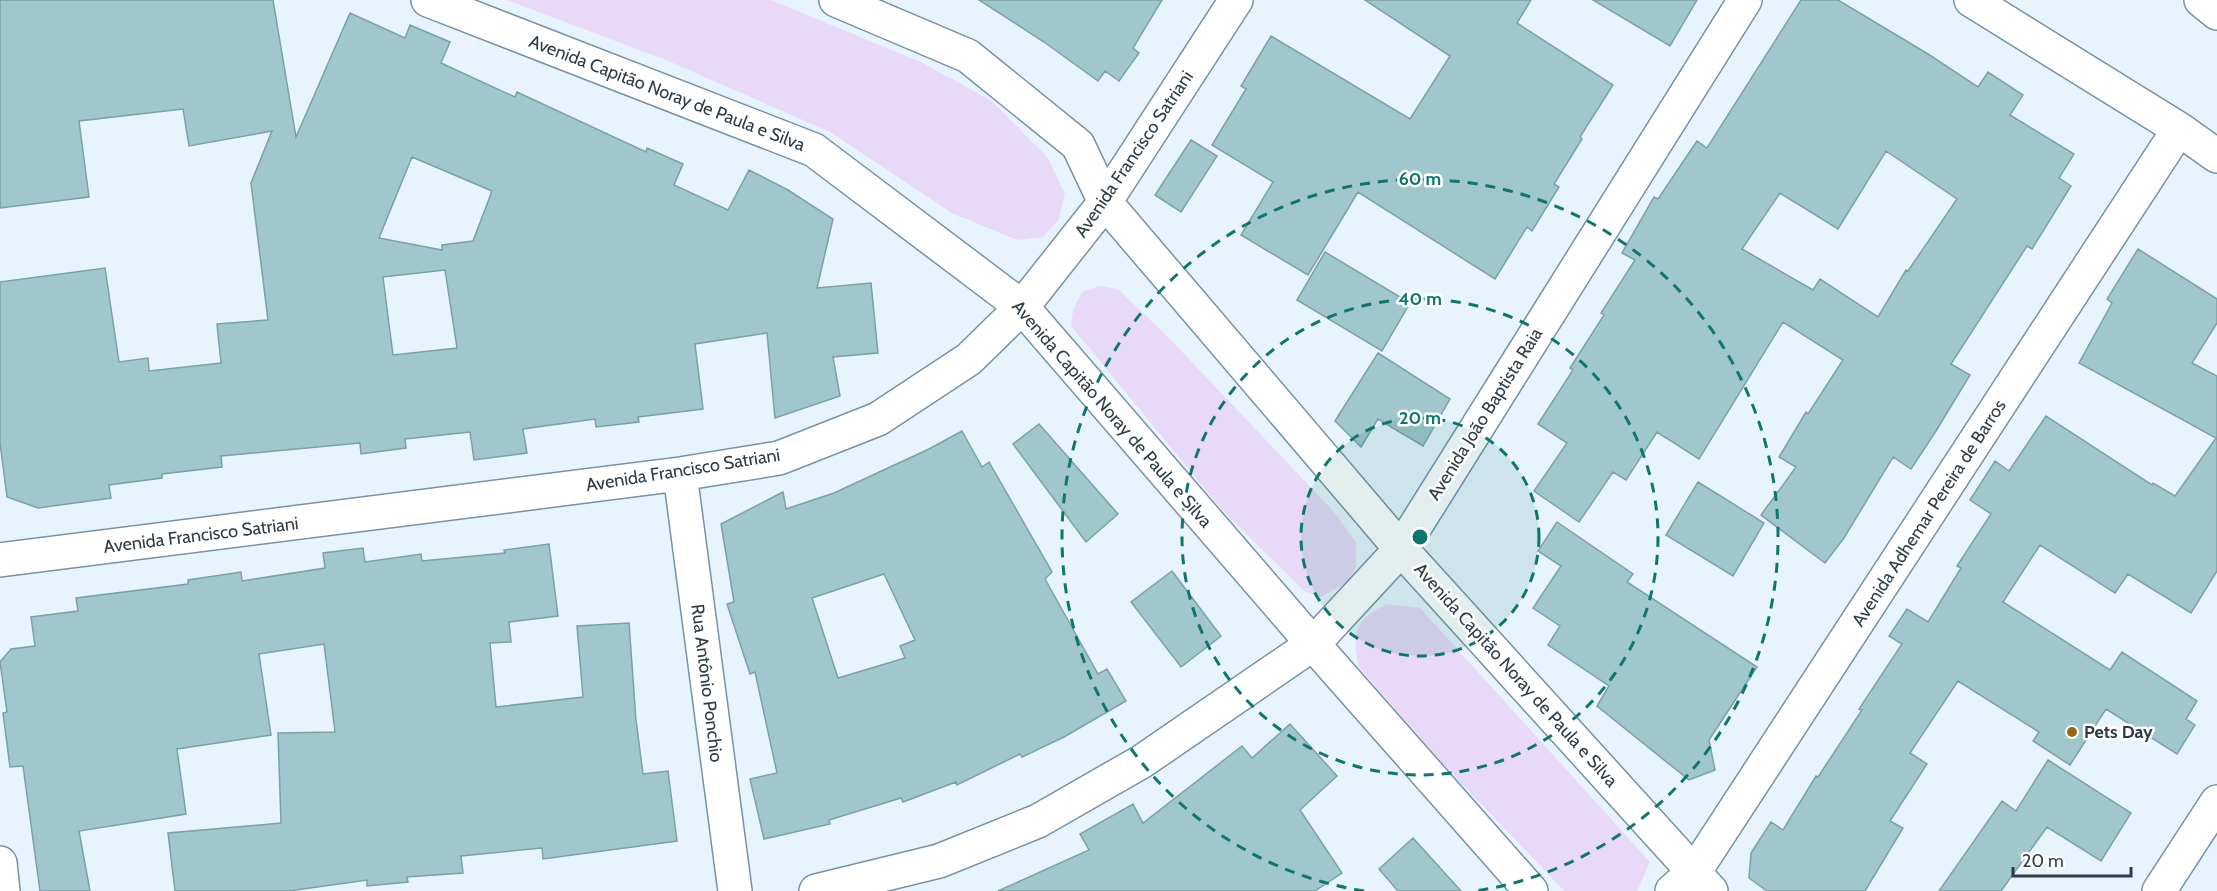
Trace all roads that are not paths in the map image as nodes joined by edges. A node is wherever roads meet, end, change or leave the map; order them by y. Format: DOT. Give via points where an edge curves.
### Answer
graph roads {
  1 [pos="428,0"];
  2 [pos="836,0"];
  3 [pos="1236,0"];
  4 [pos="1745,0"];
  5 [pos="1971,0"];
  6 [pos="2201,0"];
  7 [pos="2217,13"];
  8 [pos="2179,129"];
  9 [pos="2217,156"];
  10 [pos="1106,202"];
  11 [pos="1022,307"];
  12 [pos="680,474"];
  13 [pos="1401,549"];
  14 [pos="0,560"];
  15 [pos="1313,644"];
  16 [pos="2217,802"];
  17 [pos="0,863"];
  18 [pos="1693,884"];
  19 [pos="2164,888"];
  20 [pos="3,891"];
  21 [pos="735,891"];
  22 [pos="816,891"];
  23 [pos="1531,891"];
  1 -- 11 [label="main road, Avenida Capitão Noray de Paula e Silva" via="814,150"];
  2 -- 10 [label="main road, Avenida Capitão Noray de Paula e Silva" via="968,56 1078,145"];
  3 -- 10 [label="main road, Avenida Francisco Satriani"];
  4 -- 13 [label="main road, Avenida João Baptista Raia"];
  5 -- 8 [label="main road"];
  6 -- 7 [label="main road"];
  8 -- 9 [label="main road"];
  8 -- 18 [label="main road, Avenida Adhemar Pereira de Barros"];
  10 -- 11 [label="main road, Avenida Francisco Satriani"];
  10 -- 13 [label="main road, Avenida Capitão Noray de Paula e Silva"];
  11 -- 12 [label="main road, Avenida Francisco Satriani" via="969,359 878,419 779,458"];
  11 -- 15 [label="main road, Avenida Capitão Noray de Paula e Silva"];
  12 -- 14 [label="main road, Avenida Francisco Satriani"];
  12 -- 21 [label="main road, Rua Antônio Ponchio"];
  13 -- 15 [label="main road, Avenida João Baptista Raia"];
  13 -- 18 [label="main road, Avenida Capitão Noray de Paula e Silva"];
  15 -- 22 [label="main road, Avenida João Baptista Raia" via="1141,762 1038,821 939,861"];
  15 -- 23 [label="main road, Avenida Capitão Noray de Paula e Silva"];
  16 -- 19 [label="main road"];
  17 -- 20 [label="main road"];
}
